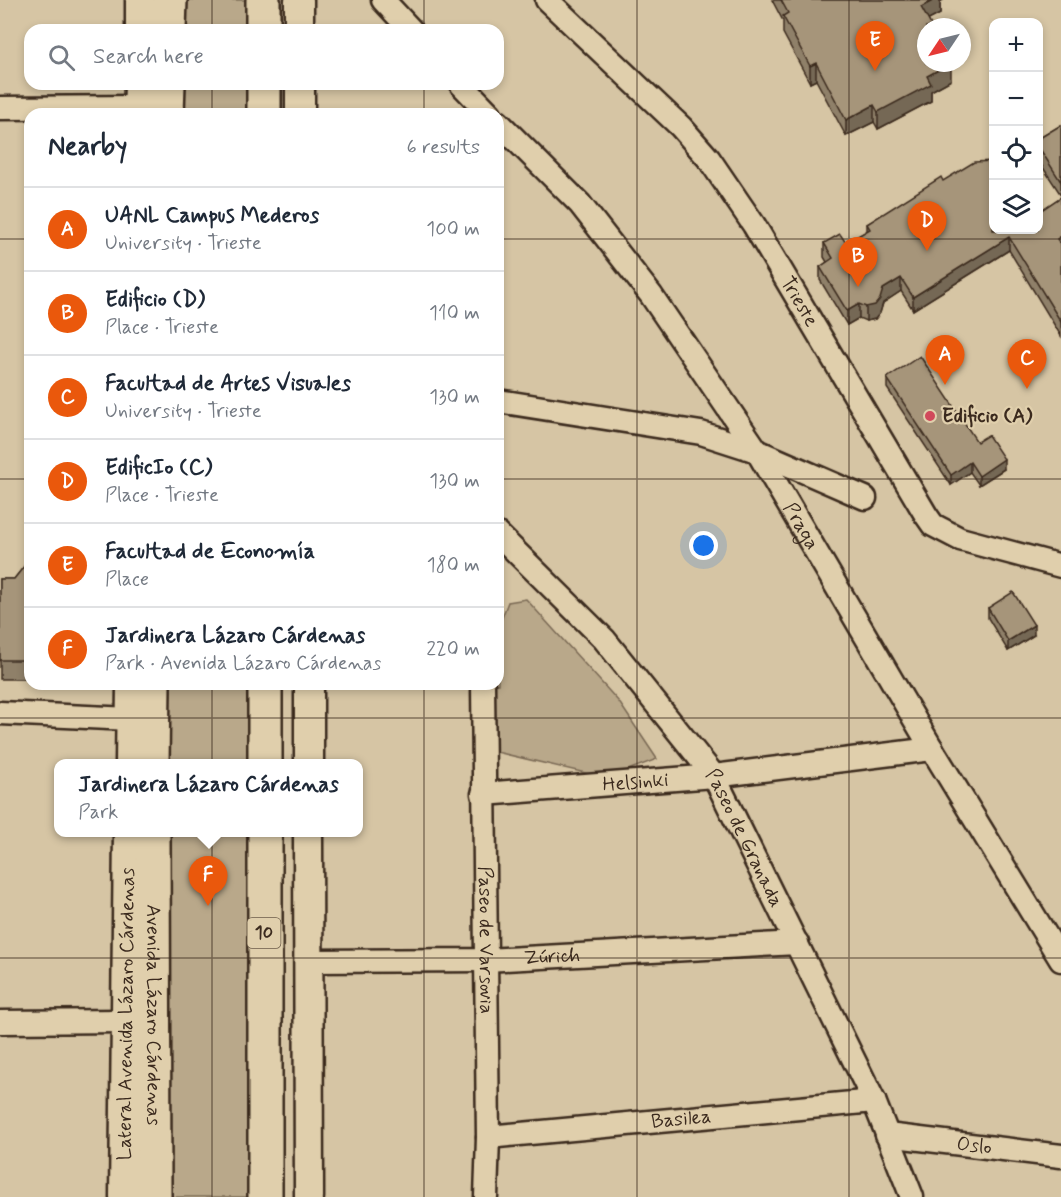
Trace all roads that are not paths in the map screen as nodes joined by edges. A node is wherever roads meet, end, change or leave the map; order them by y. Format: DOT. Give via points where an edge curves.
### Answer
graph roads {
  1 [pos="140,0"];
  2 [pos="170,0"];
  3 [pos="263,0"];
  4 [pos="299,0"];
  5 [pos="383,0"];
  6 [pos="547,0"];
  7 [pos="140,24"];
  8 [pos="169,24"];
  9 [pos="263,24"];
  10 [pos="299,24"];
  11 [pos="405,24"];
  12 [pos="162,90"];
  13 [pos="264,90"];
  14 [pos="300,90"];
  15 [pos="467,90"];
  16 [pos="146,105"];
  17 [pos="0,108"];
  18 [pos="264,108"];
  19 [pos="300,108"];
  20 [pos="483,108"];
  21 [pos="504,130"];
  22 [pos="504,402"];
  23 [pos="757,451"];
  24 [pos="865,498"];
  25 [pos="504,540"];
  26 [pos="1061,566"];
  27 [pos="265,690"];
  28 [pos="309,690"];
  29 [pos="483,690"];
  30 [pos="136,696"];
  31 [pos="0,713"];
  32 [pos="932,749"];
  33 [pos="130,759"];
  34 [pos="136,759"];
  35 [pos="151,759"];
  36 [pos="265,759"];
  37 [pos="309,759"];
  38 [pos="714,776"];
  39 [pos="483,794"];
  40 [pos="128,837"];
  41 [pos="137,837"];
  42 [pos="153,837"];
  43 [pos="265,837"];
  44 [pos="308,837"];
  45 [pos="797,943"];
  46 [pos="486,960"];
  47 [pos="1061,960"];
  48 [pos="308,961"];
  49 [pos="154,966"];
  50 [pos="126,1021"];
  51 [pos="0,1022"];
  52 [pos="874,1101"];
  53 [pos="887,1136"];
  54 [pos="488,1137"];
  55 [pos="1061,1156"];
  56 [pos="124,1197"];
  57 [pos="154,1197"];
  58 [pos="265,1197"];
  59 [pos="309,1197"];
  60 [pos="486,1197"];
  61 [pos="912,1197"];
  1 -- 7 [label="main road"];
  2 -- 8 [label="highway"];
  3 -- 9 [label="highway"];
  4 -- 10 [label="main road"];
  5 -- 11 [label="street"];
  6 -- 26 [label="street, Trieste" via="681,127 709,159 754,225 933,525 960,539"];
  12 -- 16 [label="highway"];
  13 -- 18 [label="highway"];
  14 -- 19 [label="main road"];
  15 -- 20 [label="street, Praga"];
  16 -- 17 [label="street"];
  21 -- 23 [label="street, Praga" via="587,213 651,295"];
  22 -- 23 [label="street" via="701,433"];
  23 -- 24 [label="street"];
  23 -- 32 [label="street, Praga"];
  25 -- 38 [label="street, Paseo de Granada" via="604,639"];
  27 -- 36 [label="highway"];
  28 -- 37 [label="main road"];
  29 -- 39 [label="street, Paseo de Varsovia"];
  30 -- 31 [label="street"];
  30 -- 33 [label="main road"];
  30 -- 34 [label="highway"];
  30 -- 35 [label="highway"];
  32 -- 38 [label="street, Helsinki"];
  32 -- 47 [label="street, Praga"];
  38 -- 39 [label="street, Helsinki"];
  38 -- 45 [label="street, Paseo de Granada"];
  39 -- 46 [label="street, Paseo de Varsovia"];
  40 -- 50 [label="main road, Lateral Avenida Lázaro Cárdenas"];
  41 -- 49 [label="highway" via="138,923"];
  42 -- 49 [label="highway, Avenida Lázaro Cárdenas"];
  43 -- 58 [label="highway, 10"];
  44 -- 48 [label="main road"];
  45 -- 46 [label="street, Zúrich"];
  45 -- 52 [label="street, Paseo de Granada"];
  46 -- 48 [label="street, Zúrich"];
  46 -- 54 [label="street, Paseo de Varsovia"];
  48 -- 59 [label="main road"];
  49 -- 57 [label="highway, Avenida Lázaro Cárdenas"];
  50 -- 51 [label="street"];
  50 -- 56 [label="main road, Lateral Avenida Lázaro Cárdenas"];
  52 -- 53 [label="street, Paseo de Granada"];
  52 -- 54 [label="street, Basilea"];
  53 -- 55 [label="street, Oslo"];
  53 -- 61 [label="street, Paseo de Granada"];
  54 -- 60 [label="street, Paseo de Varsovia"];
}
